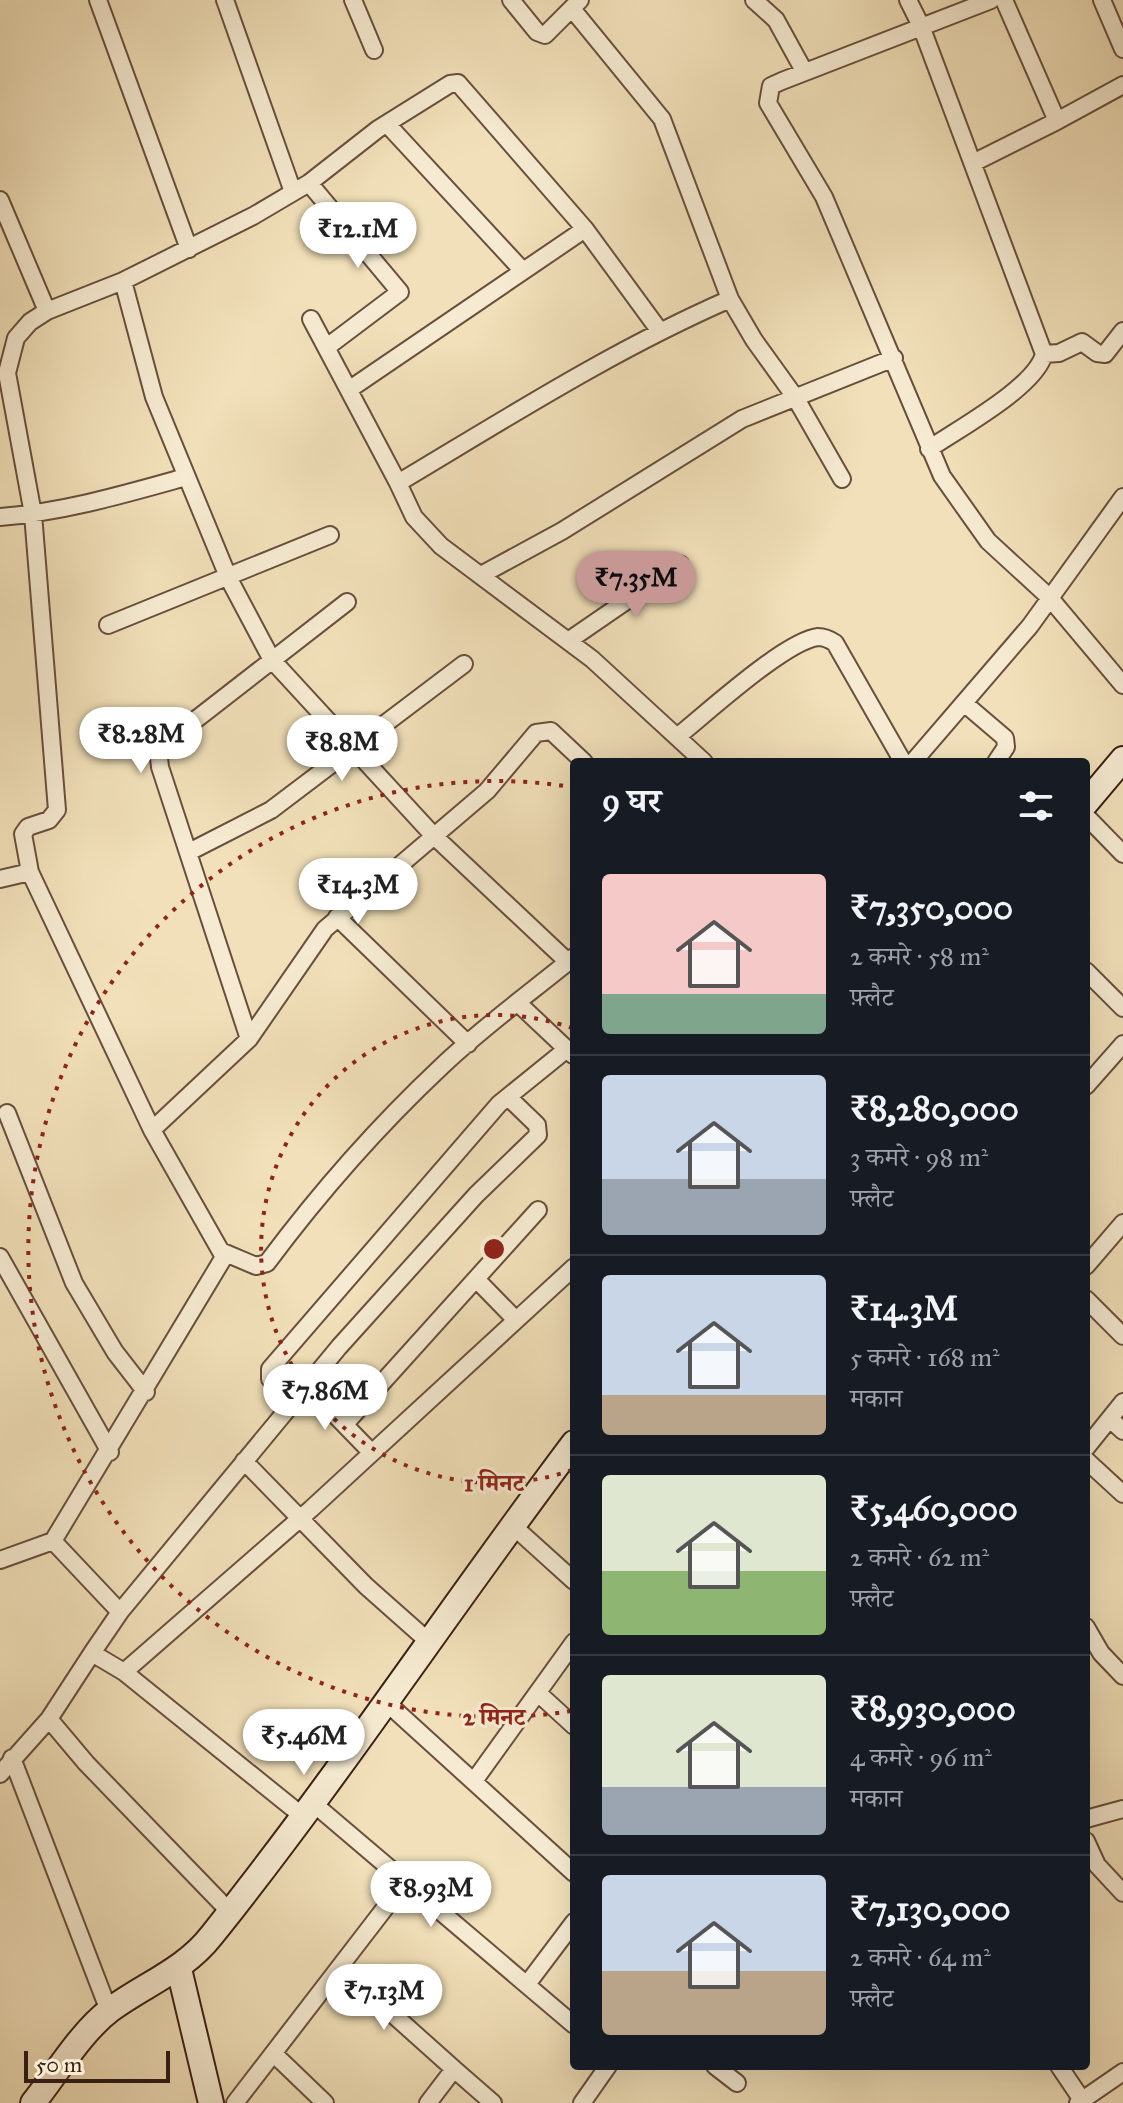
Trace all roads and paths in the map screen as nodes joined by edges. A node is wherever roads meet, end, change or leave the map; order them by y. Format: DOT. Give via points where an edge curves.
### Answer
graph roads {
  1 [pos="98,0"];
  2 [pos="225,0"];
  3 [pos="353,0"];
  4 [pos="511,0"];
  5 [pos="754,0"];
  6 [pos="908,0"];
  7 [pos="991,0"];
  8 [pos="1004,0"];
  9 [pos="1102,0"];
  10 [pos="577,5"];
  11 [pos="921,26"];
  12 [pos="1123,49"];
  13 [pos="374,50"];
  14 [pos="804,71"];
  15 [pos="1123,85"];
  16 [pos="1057,121"];
  17 [pos="387,124"];
  18 [pos="973,163"];
  19 [pos="309,183"];
  20 [pos="293,192"];
  21 [pos="0,200"];
  22 [pos="585,229"];
  23 [pos="189,249"];
  24 [pos="523,271"];
  25 [pos="123,281"];
  26 [pos="730,299"];
  27 [pos="47,311"];
  28 [pos="311,319"];
  29 [pos="659,330"];
  30 [pos="1123,331"];
  31 [pos="327,347"];
  32 [pos="1044,354"];
  33 [pos="894,358"];
  34 [pos="4,374"];
  35 [pos="350,389"];
  36 [pos="795,397"];
  37 [pos="929,449"];
  38 [pos="186,477"];
  39 [pos="842,479"];
  40 [pos="398,483"];
  41 [pos="1123,497"];
  42 [pos="33,514"];
  43 [pos="0,517"];
  44 [pos="330,535"];
  45 [pos="680,564"];
  46 [pos="481,575"];
  47 [pos="229,579"];
  48 [pos="1049,597"];
  49 [pos="347,602"];
  50 [pos="108,625"];
  51 [pos="568,641"];
  52 [pos="272,660"];
  53 [pos="464,664"];
  54 [pos="1123,685"];
  55 [pos="964,703"];
  56 [pos="678,736"];
  57 [pos="353,750"];
  58 [pos="580,758"];
  59 [pos="700,758"];
  60 [pos="901,758"];
  61 [pos="916,758"];
  62 [pos="999,758"];
  63 [pos="1123,759"];
  64 [pos="1090,798"];
  65 [pos="1090,820"];
  66 [pos="433,835"];
  67 [pos="189,852"];
  68 [pos="1123,854"];
  69 [pos="30,872"];
  70 [pos="0,879"];
  71 [pos="337,917"];
  72 [pos="570,958"];
  73 [pos="570,960"];
  74 [pos="1090,975"];
  75 [pos="519,1004"];
  76 [pos="1123,1008"];
  77 [pos="249,1039"];
  78 [pos="468,1044"];
  79 [pos="1123,1044"];
  80 [pos="570,1052"];
  81 [pos="1090,1081"];
  82 [pos="508,1097"];
  83 [pos="7,1113"];
  84 [pos="152,1130"];
  85 [pos="538,1210"];
  86 [pos="1123,1223"];
  87 [pos="223,1252"];
  88 [pos="0,1257"];
  89 [pos="1090,1261"];
  90 [pos="570,1271"];
  91 [pos="476,1279"];
  92 [pos="1090,1303"];
  93 [pos="515,1319"];
  94 [pos="1123,1336"];
  95 [pos="307,1386"];
  96 [pos="146,1392"];
  97 [pos="293,1402"];
  98 [pos="1123,1402"];
  99 [pos="1110,1419"];
  100 [pos="345,1424"];
  101 [pos="1123,1431"];
  102 [pos="1090,1443"];
  103 [pos="570,1448"];
  104 [pos="110,1452"];
  105 [pos="371,1452"];
  106 [pos="244,1461"];
  107 [pos="1090,1464"];
  108 [pos="1123,1494"];
  109 [pos="304,1525"];
  110 [pos="512,1525"];
  111 [pos="53,1541"];
  112 [pos="0,1560"];
  113 [pos="570,1577"];
  114 [pos="120,1612"];
  115 [pos="1090,1634"];
  116 [pos="428,1641"];
  117 [pos="570,1648"];
  118 [pos="92,1653"];
  119 [pos="124,1672"];
  120 [pos="1123,1676"];
  121 [pos="538,1693"];
  122 [pos="386,1702"];
  123 [pos="49,1719"];
  124 [pos="570,1722"];
  125 [pos="12,1758"];
  126 [pos="0,1774"];
  127 [pos="474,1781"];
  128 [pos="1123,1809"];
  129 [pos="310,1811"];
  130 [pos="1090,1818"];
  131 [pos="1090,1850"];
  132 [pos="570,1869"];
  133 [pos="405,1882"];
  134 [pos="1123,1893"];
  135 [pos="229,1911"];
  136 [pos="570,1927"];
  137 [pos="340,1967"];
  138 [pos="179,1969"];
  139 [pos="528,1983"];
  140 [pos="109,2011"];
  141 [pos="570,2021"];
  142 [pos="274,2054"];
  143 [pos="454,2069"];
  144 [pos="605,2070"];
  145 [pos="720,2070"];
  146 [pos="1061,2070"];
  147 [pos="1123,2072"];
  148 [pos="737,2083"];
  149 [pos="1080,2101"];
  150 [pos="33,2103"];
  151 [pos="211,2103"];
  152 [pos="235,2103"];
  153 [pos="325,2103"];
  154 [pos="428,2103"];
  155 [pos="493,2103"];
  156 [pos="582,2103"];
  1 -- 23 [label="street"];
  2 -- 20 [label="street"];
  3 -- 13 [label="street"];
  4 -- 10 [label="street" via="541,34"];
  5 -- 14 [label="street" via="776,20"];
  6 -- 11 [label="street"];
  7 -- 11 [label="street"];
  8 -- 16 [label="street"];
  9 -- 12 [label="street"];
  10 -- 26 [label="street" via="662,119"];
  11 -- 14 [label="street"];
  11 -- 18 [label="street"];
  14 -- 33 [label="street" via="771,86 768,103 824,197"];
  15 -- 16 [label="street"];
  16 -- 18 [label="street"];
  17 -- 19 [label="street"];
  17 -- 22 [label="street" via="450,84 462,85"];
  17 -- 24 [label="street"];
  18 -- 32 [label="street"];
  19 -- 20 [label="street"];
  19 -- 31 [label="street" via="400,292"];
  20 -- 23 [label="street"];
  21 -- 27 [label="street"];
  22 -- 24 [label="street"];
  22 -- 29 [label="street"];
  23 -- 25 [label="street"];
  24 -- 35 [label="street"];
  25 -- 27 [label="street"];
  25 -- 38 [label="street" via="154,397"];
  26 -- 29 [label="street"];
  26 -- 36 [label="street"];
  27 -- 34 [label="street" via="16,338"];
  28 -- 31 [label="street"];
  29 -- 40 [label="street"];
  30 -- 32 [label="street" via="1105,354 1082,342"];
  31 -- 35 [label="street"];
  32 -- 37 [label="street" via="1041,365 1022,384"];
  33 -- 36 [label="street"];
  33 -- 37 [label="street"];
  34 -- 42 [label="street"];
  35 -- 40 [label="street"];
  36 -- 39 [label="street"];
  36 -- 46 [label="street" via="720,431 562,531"];
  37 -- 48 [label="street" via="988,541"];
  38 -- 42 [label="street"];
  38 -- 47 [label="street"];
  40 -- 46 [label="street" via="427,534"];
  41 -- 48 [label="street"];
  42 -- 43 [label="street"];
  42 -- 69 [label="street" via="57,810 49,820 24,831"];
  44 -- 47 [label="street"];
  45 -- 51 [label="street"];
  46 -- 51 [label="street"];
  47 -- 50 [label="street"];
  47 -- 52 [label="street"];
  48 -- 54 [label="street"];
  48 -- 55 [label="street"];
  49 -- 52 [label="street"];
  51 -- 56 [label="street"];
  52 -- 57 [label="street"];
  52 -- 67 [label="street" via="158,749"];
  53 -- 57 [label="street"];
  55 -- 61 [label="street"];
  55 -- 62 [label="street" via="1005,738"];
  56 -- 59 [label="street"];
  56 -- 60 [label="street" via="760,670 808,640 823,637 835,643"];
  57 -- 66 [label="street"];
  57 -- 67 [label="street" via="271,810"];
  58 -- 66 [label="street" via="551,731 536,733 497,781"];
  63 -- 64 [label="street"];
  65 -- 68 [label="street"];
  66 -- 71 [label="street"];
  66 -- 72 [label="street"];
  67 -- 77 [label="street"];
  69 -- 70 [label="street"];
  69 -- 84 [label="street"];
  71 -- 77 [label="street"];
  71 -- 78 [label="street"];
  73 -- 75 [label="street"];
  74 -- 76 [label="street"];
  75 -- 78 [label="street"];
  75 -- 80 [label="street"];
  77 -- 84 [label="street"];
  78 -- 87 [label="street" via="376,1131 267,1263 256,1266"];
  79 -- 81 [label="street"];
  80 -- 82 [label="street"];
  82 -- 95 [label="street" via="540,1133 476,1195"];
  82 -- 97 [label="street" via="270,1369 270,1379"];
  83 -- 96 [label="street" via="74,1283"];
  84 -- 87 [label="street"];
  85 -- 91 [label="street"];
  86 -- 89 [label="street"];
  87 -- 96 [label="street"];
  88 -- 104 [label="street"];
  90 -- 93 [label="street"];
  91 -- 93 [label="street"];
  91 -- 100 [label="street"];
  92 -- 94 [label="street"];
  93 -- 105 [label="street"];
  95 -- 97 [label="street"];
  95 -- 100 [label="street"];
  96 -- 104 [label="street"];
  97 -- 106 [label="street"];
  98 -- 99 [label="street"];
  99 -- 101 [label="street"];
  99 -- 102 [label="street"];
  100 -- 105 [label="street"];
  103 -- 110 [label="street"];
  104 -- 111 [label="street"];
  105 -- 109 [label="street"];
  106 -- 109 [label="street"];
  106 -- 114 [label="street"];
  107 -- 108 [label="street"];
  109 -- 116 [label="street"];
  109 -- 119 [label="street"];
  110 -- 113 [label="street"];
  110 -- 116 [label="street"];
  111 -- 112 [label="street"];
  111 -- 114 [label="street"];
  114 -- 118 [label="street"];
  115 -- 120 [label="street"];
  116 -- 122 [label="street"];
  117 -- 121 [label="street"];
  118 -- 119 [label="street"];
  118 -- 123 [label="street"];
  119 -- 129 [label="street"];
  121 -- 124 [label="street"];
  121 -- 127 [label="street"];
  122 -- 127 [label="street"];
  122 -- 129 [label="street"];
  123 -- 125 [label="street"];
  123 -- 135 [label="street" via="65,1742"];
  125 -- 126 [label="street"];
  125 -- 140 [label="street"];
  127 -- 132 [label="street"];
  128 -- 130 [label="street"];
  129 -- 133 [label="street"];
  129 -- 135 [label="street"];
  131 -- 134 [label="street"];
  133 -- 137 [label="street"];
  133 -- 139 [label="street"];
  135 -- 138 [label="street"];
  136 -- 139 [label="street"];
  137 -- 142 [label="street"];
  137 -- 143 [label="street"];
  138 -- 140 [label="street"];
  138 -- 151 [label="street"];
  139 -- 141 [label="street"];
  140 -- 150 [label="street"];
  142 -- 152 [label="street"];
  142 -- 153 [label="street"];
  143 -- 154 [label="street"];
  143 -- 155 [label="street"];
  144 -- 156 [label="street"];
  145 -- 148 [label="street"];
  146 -- 149 [label="street"];
  147 -- 149 [label="street"];
}
